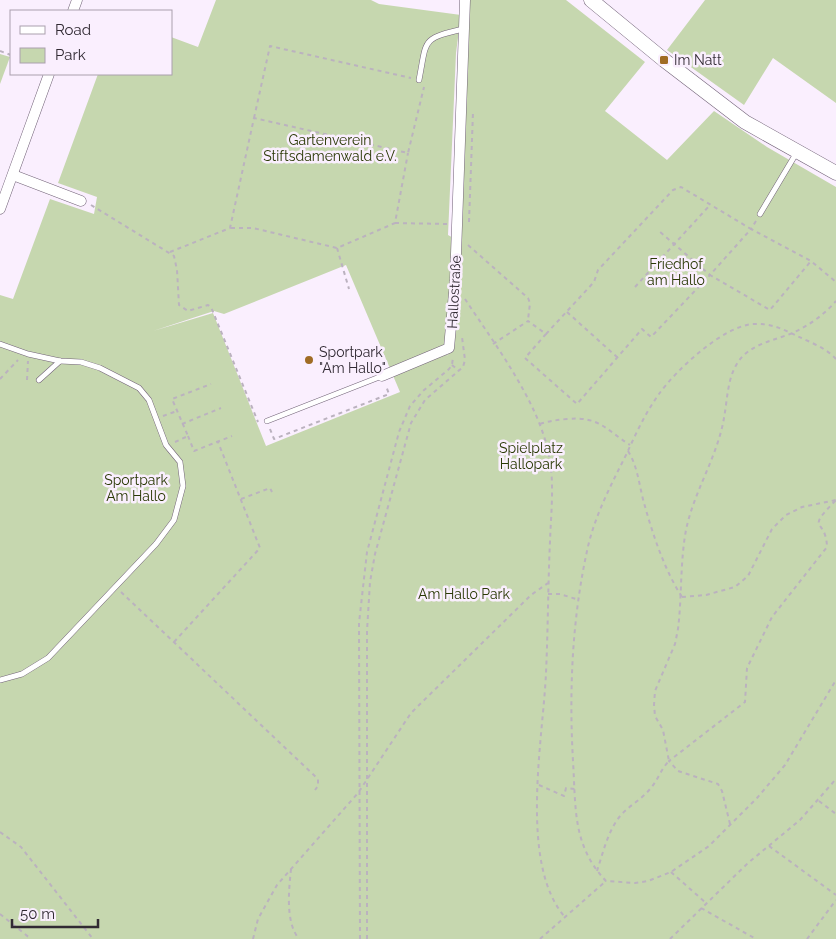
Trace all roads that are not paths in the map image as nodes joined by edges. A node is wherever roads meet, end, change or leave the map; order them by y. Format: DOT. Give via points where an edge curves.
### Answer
graph roads {
  1 [pos="465,0"];
  2 [pos="591,0"];
  3 [pos="464,29"];
  4 [pos="49,75"];
  5 [pos="419,80"];
  6 [pos="797,151"];
  7 [pos="836,173"];
  8 [pos="13,175"];
  9 [pos="82,201"];
  10 [pos="0,209"];
  11 [pos="760,214"];
  12 [pos="0,344"];
  13 [pos="60,361"];
  14 [pos="382,376"];
  15 [pos="39,380"];
  16 [pos="267,421"];
  17 [pos="0,680"];
  1 -- 3 [label="street, Hallostraße"];
  2 -- 6 [label="main road" via="745,122"];
  3 -- 5 [label="lane" via="432,38 426,44"];
  3 -- 14 [label="street, Hallostraße" via="450,348"];
  4 -- 8 [label="street"];
  6 -- 7 [label="main road"];
  6 -- 11 [label="lane"];
  8 -- 9 [label="street"];
  8 -- 10 [label="street"];
  12 -- 13 [label="lane"];
  13 -- 15 [label="lane"];
  13 -- 17 [label="lane" via="81,362 100,368 139,388 148,400 166,445 180,462 183,486 174,520 166,533 48,658 22,674"];
  14 -- 16 [label="lane"];
}
